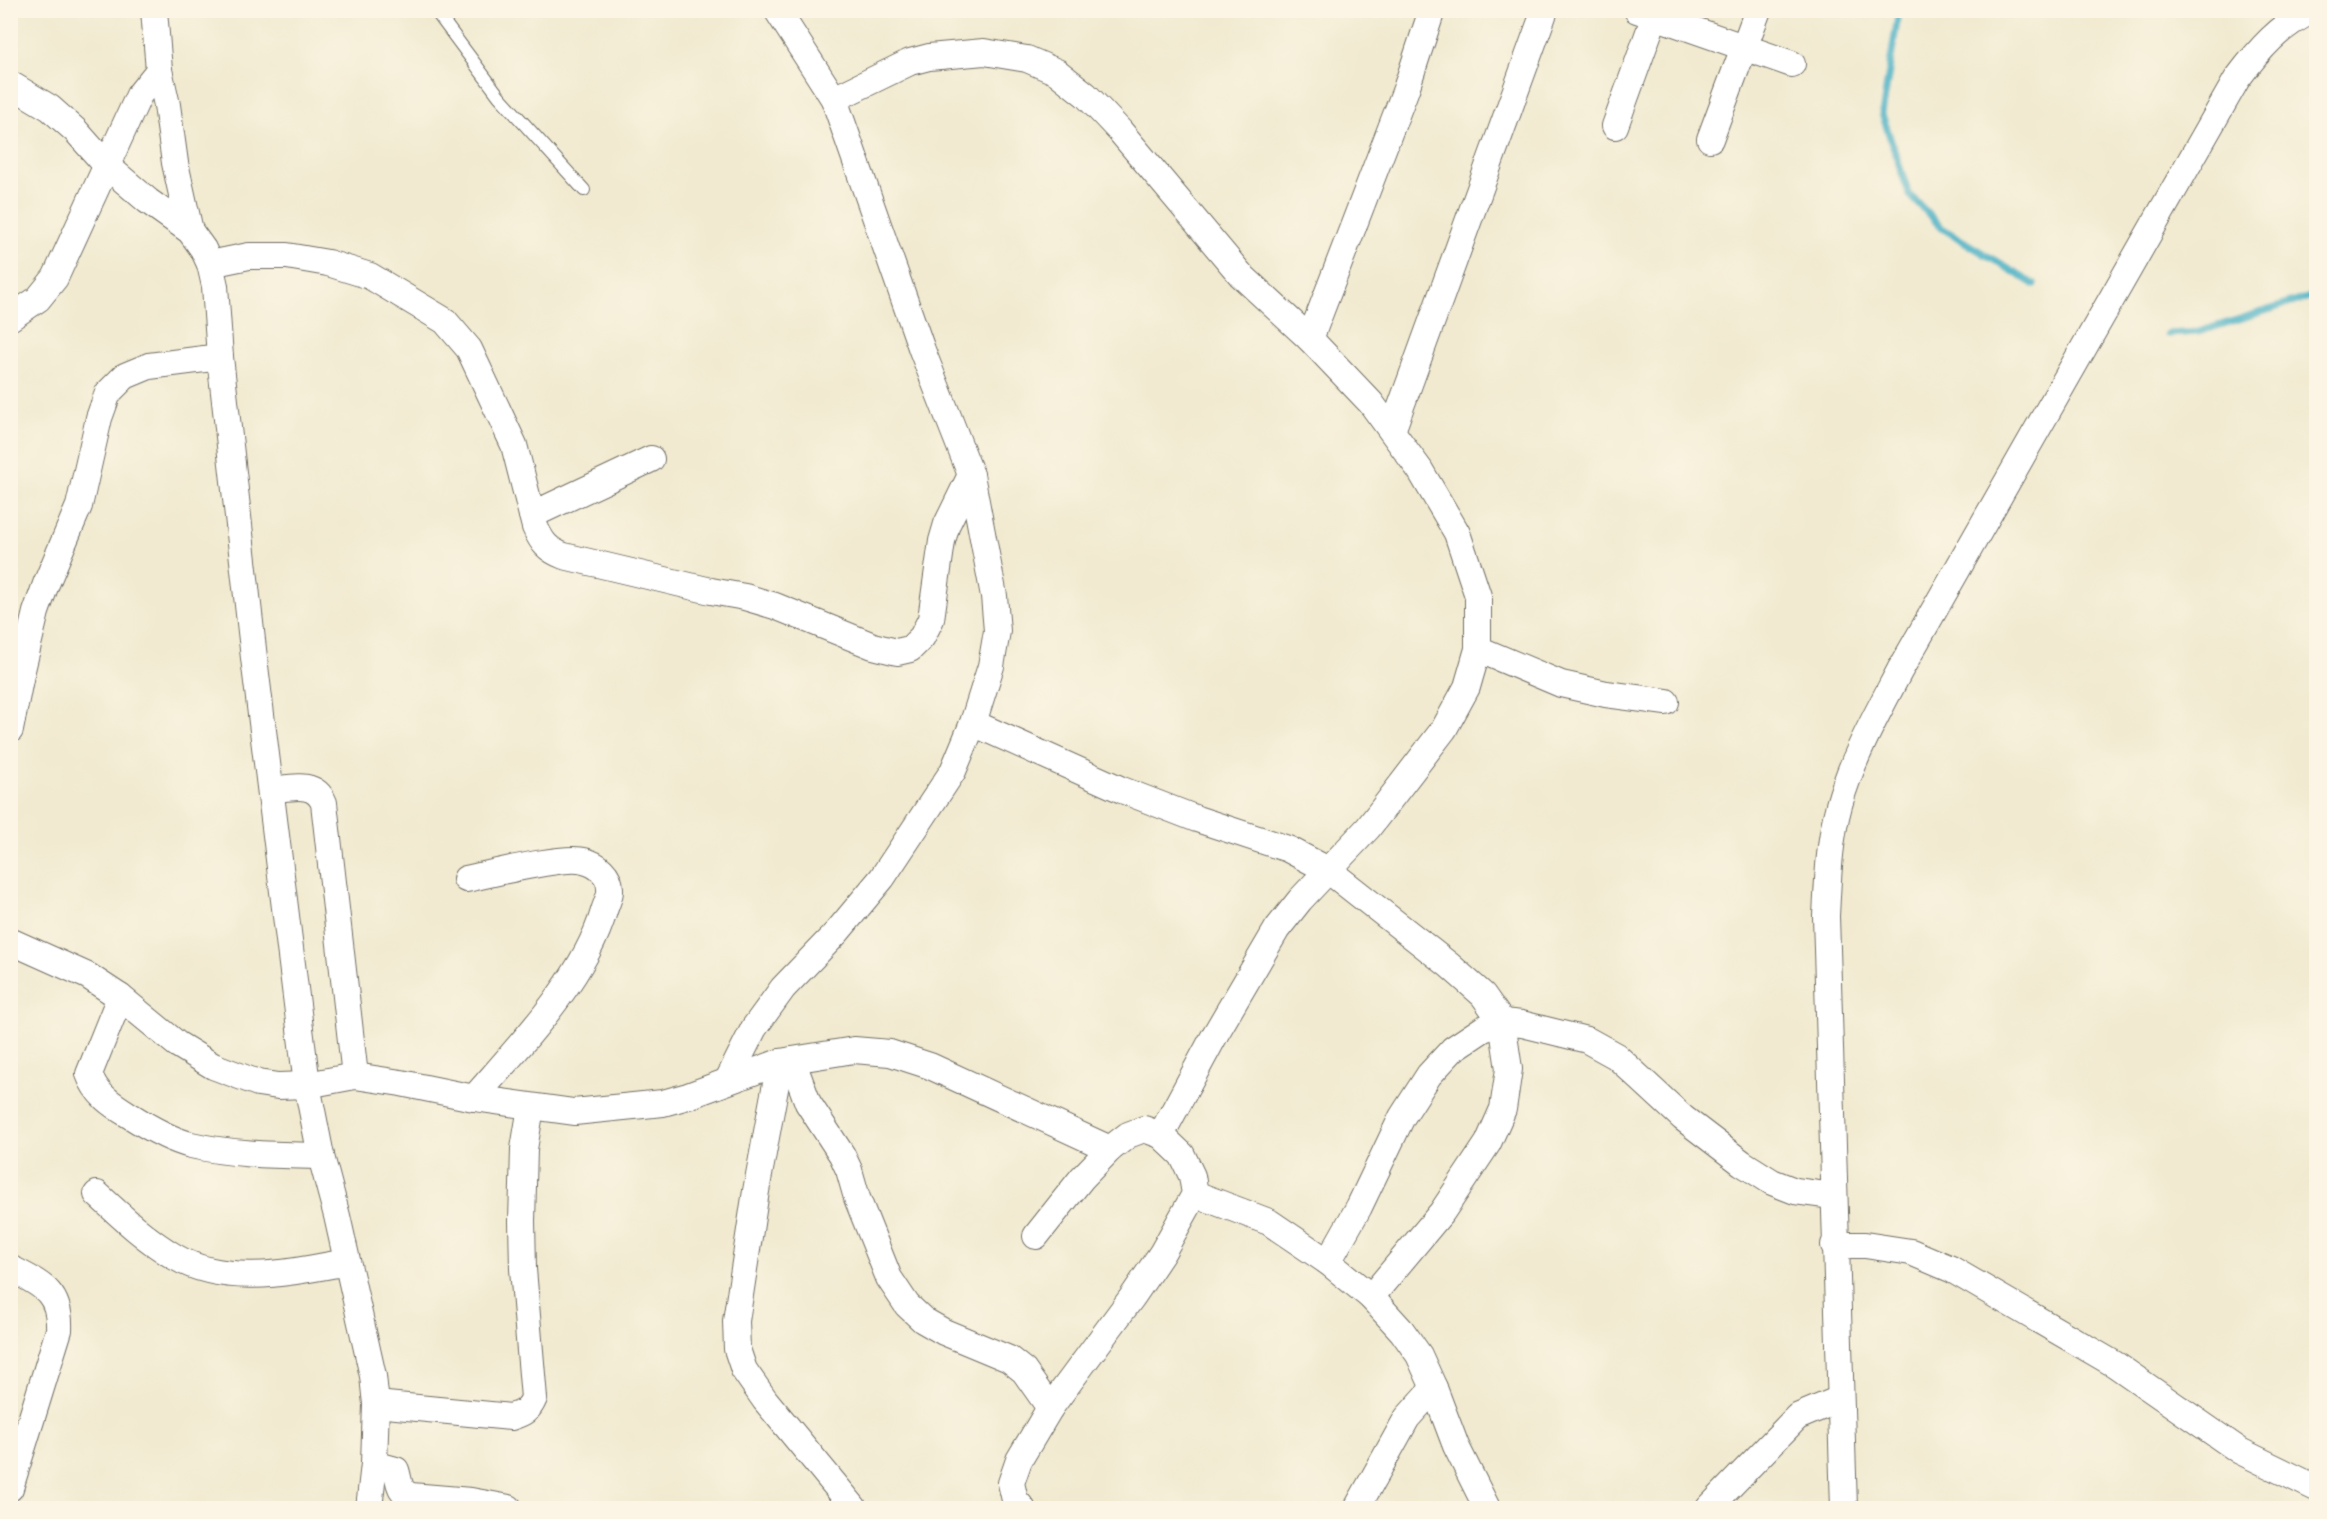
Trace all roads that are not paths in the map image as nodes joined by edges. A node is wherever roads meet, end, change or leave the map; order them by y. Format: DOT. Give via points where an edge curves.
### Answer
graph roads {
  1 [pos="154,10"];
  2 [pos="435,10"];
  3 [pos="777,10"];
  4 [pos="1432,10"];
  5 [pos="1545,10"];
  6 [pos="1758,10"];
  7 [pos="2315,10"];
  8 [pos="1650,12"];
  9 [pos="1744,48"];
  10 [pos="1792,64"];
  11 [pos="159,70"];
  12 [pos="10,84"];
  13 [pos="834,99"];
  14 [pos="1615,126"];
  15 [pos="1710,139"];
  16 [pos="107,166"];
  17 [pos="584,190"];
  18 [pos="190,231"];
  19 [pos="210,264"];
  20 [pos="10,318"];
  21 [pos="1310,339"];
  22 [pos="220,357"];
  23 [pos="1392,431"];
  24 [pos="651,459"];
  25 [pos="971,475"];
  26 [pos="532,515"];
  27 [pos="1478,649"];
  28 [pos="1666,702"];
  29 [pos="973,723"];
  30 [pos="10,730"];
  31 [pos="271,790"];
  32 [pos="1328,870"];
  33 [pos="466,879"];
  34 [pos="10,941"];
  35 [pos="120,997"];
  36 [pos="1502,1022"];
  37 [pos="786,1061"];
  38 [pos="354,1076"];
  39 [pos="729,1080"];
  40 [pos="307,1085"];
  41 [pos="474,1098"];
  42 [pos="531,1107"];
  43 [pos="1161,1135"];
  44 [pos="1110,1149"];
  45 [pos="321,1156"];
  46 [pos="97,1194"];
  47 [pos="1195,1194"];
  48 [pos="1833,1196"];
  49 [pos="1036,1236"];
  50 [pos="1834,1245"];
  51 [pos="347,1262"];
  52 [pos="1328,1262"];
  53 [pos="10,1268"];
  54 [pos="1371,1297"];
  55 [pos="1434,1388"];
  56 [pos="1840,1399"];
  57 [pos="376,1404"];
  58 [pos="1050,1408"];
  59 [pos="374,1464"];
  60 [pos="10,1488"];
  61 [pos="2316,1488"];
  62 [pos="369,1509"];
  63 [pos="509,1509"];
  64 [pos="854,1509"];
  65 [pos="1023,1509"];
  66 [pos="1357,1509"];
  67 [pos="1487,1509"];
  68 [pos="1709,1509"];
  69 [pos="1844,1509"];
  1 -- 11 [label="street"];
  2 -- 17 [label="lane" via="500,96"];
  3 -- 13 [label="street"];
  4 -- 21 [label="street" via="1406,89"];
  5 -- 23 [label="street"];
  6 -- 9 [label="street"];
  7 -- 48 [label="street" via="2283,29 2258,51 2237,79 1864,738 1839,806 1829,862 1826,916"];
  8 -- 9 [label="street"];
  8 -- 14 [label="street"];
  9 -- 10 [label="street"];
  9 -- 15 [label="street"];
  11 -- 16 [label="street" via="139,95"];
  11 -- 18 [label="street"];
  12 -- 16 [label="street" via="50,108"];
  13 -- 21 [label="street" via="919,59 984,52 1027,59 1057,72 1086,95 1120,131 1240,275"];
  13 -- 25 [label="street" via="922,350"];
  16 -- 18 [label="street"];
  16 -- 20 [label="street" via="55,278 38,299"];
  18 -- 19 [label="street"];
  19 -- 22 [label="street"];
  19 -- 26 [label="street" via="249,256 287,256 328,263 370,276 445,321 469,349 514,445"];
  21 -- 23 [label="street"];
  22 -- 30 [label="street" via="149,366 125,376 108,393 79,506 36,612"];
  22 -- 31 [label="street"];
  23 -- 27 [label="street" via="1457,534 1478,596"];
  24 -- 26 [label="street"];
  25 -- 26 [label="street" via="942,541 931,619 910,649 897,652 745,597 564,556 549,550 540,540"];
  25 -- 29 [label="street" via="997,631 991,666"];
  27 -- 28 [label="street" via="1561,684"];
  27 -- 32 [label="street" via="1467,687 1444,729 1368,828"];
  29 -- 32 [label="street" via="1122,790 1288,849"];
  29 -- 39 [label="street" via="953,771 882,878 783,988 754,1028"];
  31 -- 38 [label="street" via="312,788 321,794 324,803"];
  31 -- 40 [label="street"];
  32 -- 36 [label="street" via="1449,965 1483,995"];
  32 -- 43 [label="street" via="1277,929"];
  33 -- 41 [label="street" via="582,860 598,866 607,877 610,890 600,925 576,970 548,1010"];
  34 -- 35 [label="street" via="88,976"];
  35 -- 40 [label="street" via="177,1044 213,1066 258,1083"];
  35 -- 45 [label="street" via="89,1074 108,1103 149,1128 189,1145 243,1154"];
  36 -- 48 [label="street" via="1587,1040 1616,1056 1683,1118 1742,1164 1796,1191"];
  36 -- 52 [label="street" via="1483,1029 1453,1049 1429,1075 1402,1117"];
  36 -- 54 [label="street" via="1509,1069 1503,1109 1488,1143 1442,1212"];
  37 -- 39 [label="street"];
  37 -- 44 [label="street" via="854,1050 890,1053 930,1066"];
  37 -- 58 [label="street" via="808,1104 843,1155 889,1278 907,1305 944,1332 1009,1359 1037,1386"];
  37 -- 64 [label="street" via="739,1299 737,1349 744,1370 765,1400"];
  38 -- 40 [label="street"];
  38 -- 41 [label="street"];
  39 -- 42 [label="street" via="663,1103 628,1108 574,1112"];
  40 -- 45 [label="street"];
  41 -- 42 [label="street"];
  42 -- 57 [label="street" via="524,1149 522,1221 534,1398 530,1407 524,1414 511,1417"];
  43 -- 44 [label="street" via="1144,1129"];
  43 -- 47 [label="street" via="1182,1155"];
  44 -- 49 [label="street"];
  45 -- 51 [label="street"];
  46 -- 51 [label="street" via="138,1232 177,1259 212,1271 247,1275 286,1273"];
  47 -- 52 [label="street" via="1269,1222"];
  47 -- 58 [label="street" via="1162,1253"];
  48 -- 50 [label="street"];
  50 -- 56 [label="street"];
  50 -- 61 [label="street" via="1911,1252 1951,1269 2116,1365 2240,1451"];
  51 -- 57 [label="street"];
  52 -- 54 [label="street"];
  53 -- 60 [label="street" via="39,1284 53,1297 60,1312 59,1330"];
  54 -- 55 [label="street" via="1419,1355"];
  55 -- 66 [label="street" via="1407,1418"];
  55 -- 67 [label="street" via="1456,1446"];
  56 -- 68 [label="street" via="1797,1417"];
  56 -- 69 [label="street"];
  57 -- 59 [label="street"];
  58 -- 65 [label="street" via="1019,1460 1011,1483 1015,1500"];
  59 -- 62 [label="street"];
  59 -- 63 [label="street" via="396,1470 400,1487 411,1496"];
}
